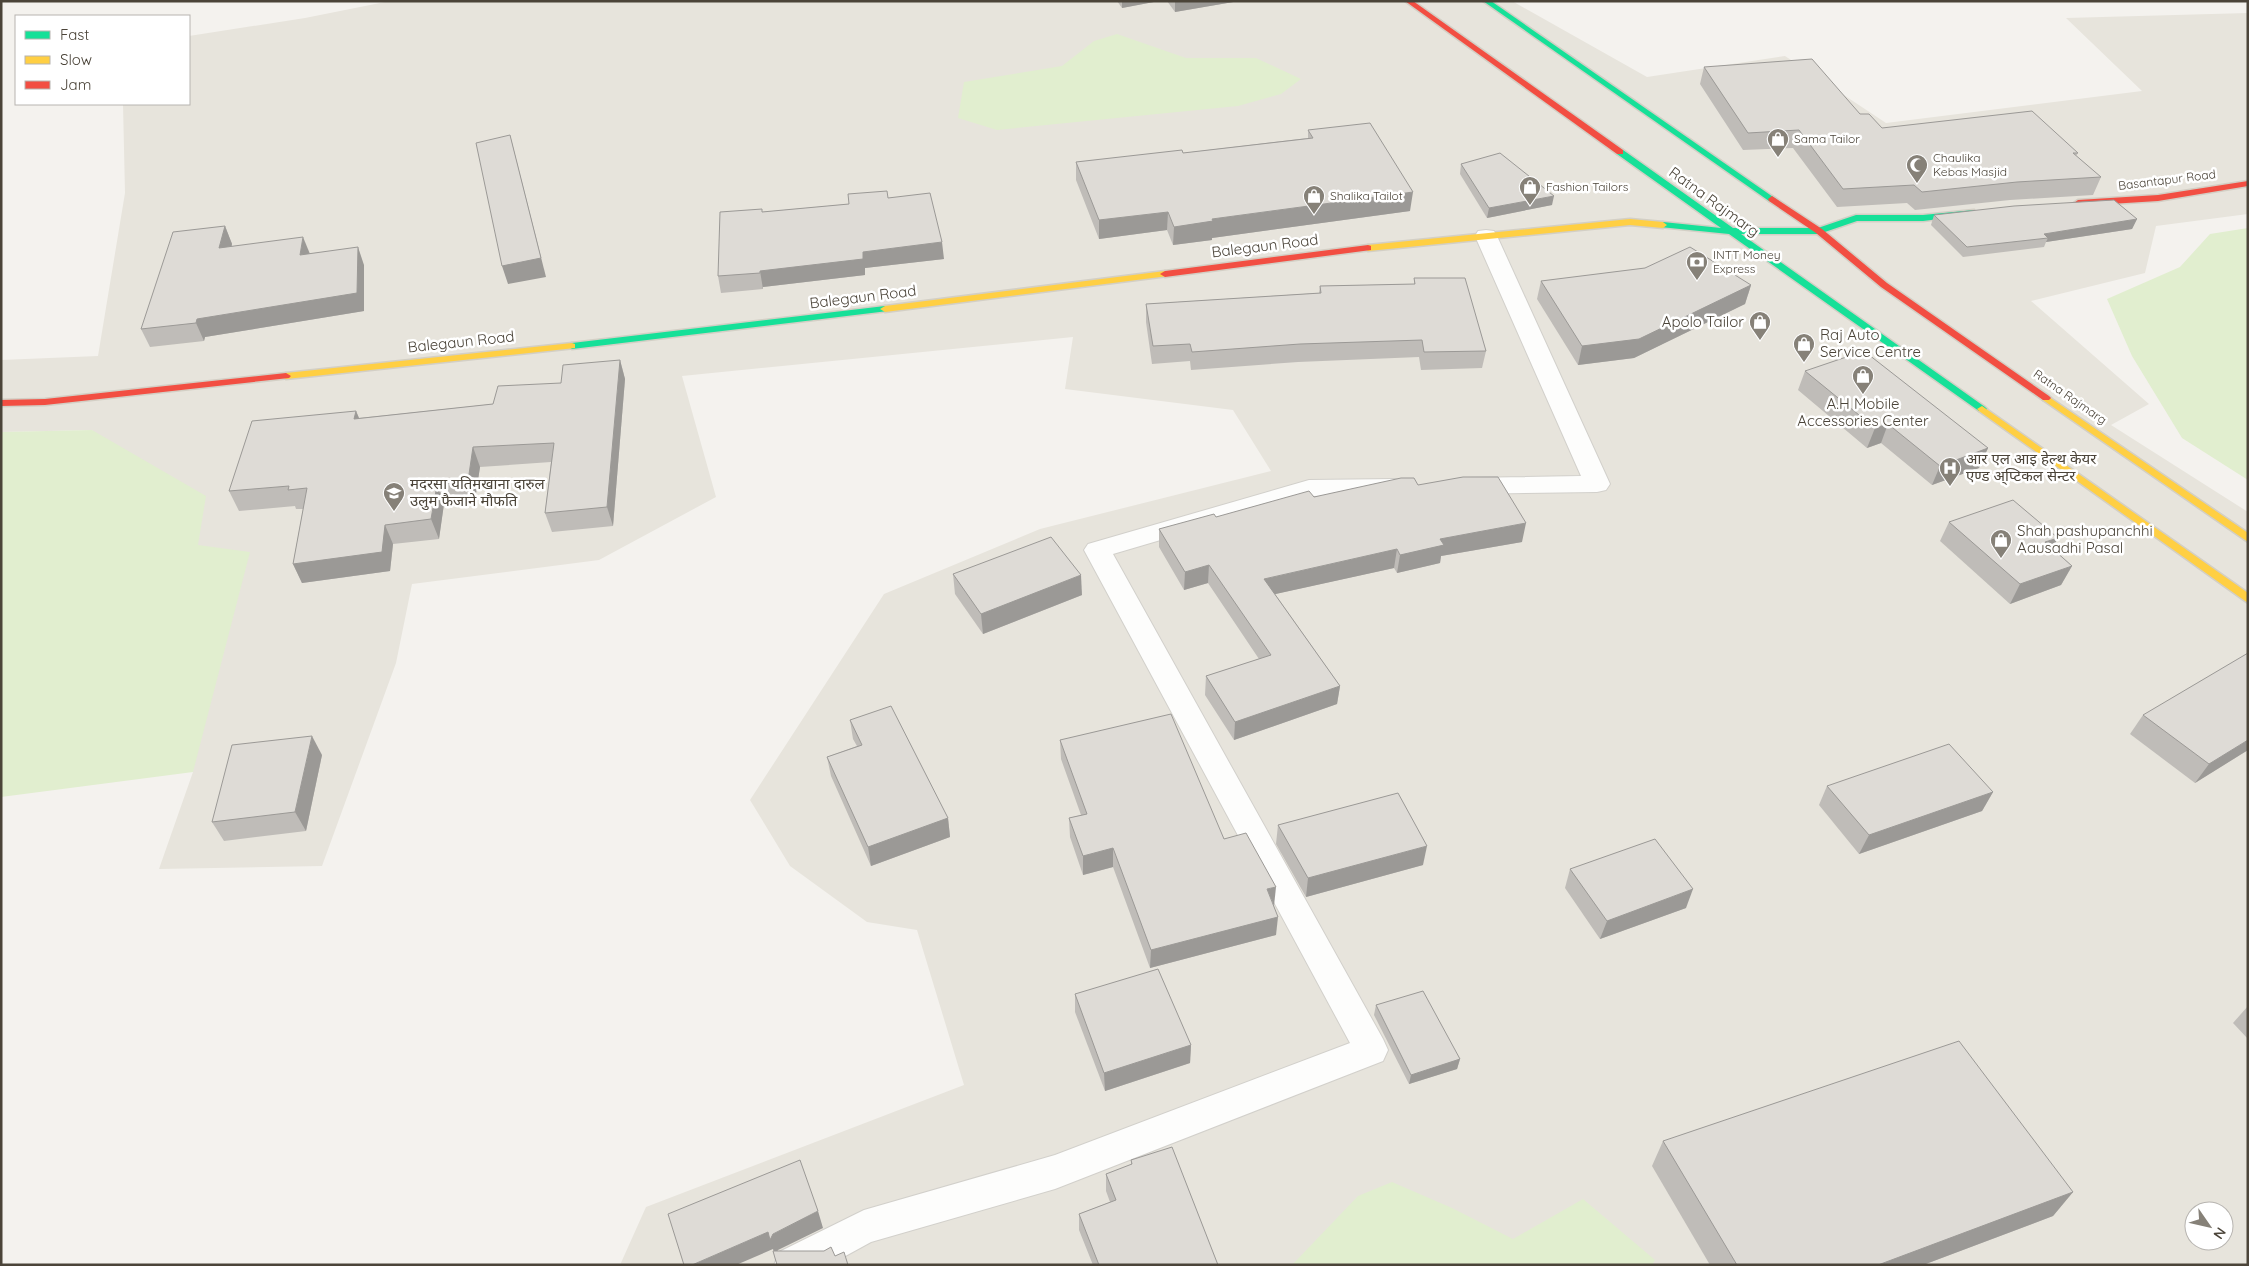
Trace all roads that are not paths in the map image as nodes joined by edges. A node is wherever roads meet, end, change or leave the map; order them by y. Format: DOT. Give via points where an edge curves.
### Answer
graph roads {
  1 [pos="1408,1"];
  2 [pos="1486,1"];
  3 [pos="2248,183"];
  4 [pos="2069,204"];
  5 [pos="1981,211"];
  6 [pos="1728,231"];
  7 [pos="1819,231"];
  8 [pos="1486,236"];
  9 [pos="1,404"];
  10 [pos="2248,538"];
  11 [pos="2248,599"];
  12 [pos="792,1265"];
  1 -- 6 [label="main road, Ratna Rajmarg"];
  2 -- 7 [label="main road, Ratna Rajmarg"];
  3 -- 4 [label="main road, Basantapur Road" via="2158,198"];
  5 -- 7 [label="main road" via="1923,218 1856,218"];
  6 -- 7 [label="main road, Balegaun Road"];
  6 -- 8 [label="main road, Balegaun Road" via="1630,222"];
  6 -- 11 [label="main road, Ratna Rajmarg"];
  7 -- 10 [label="main road, Ratna Rajmarg" via="1884,285"];
  8 -- 9 [label="main road, Balegaun Road" via="1413,242 764,325 45,402"];
  8 -- 12 [label="street" via="1597,484 1309,488 1097,550 1370,1050 1055,1172 864,1227"];
}
